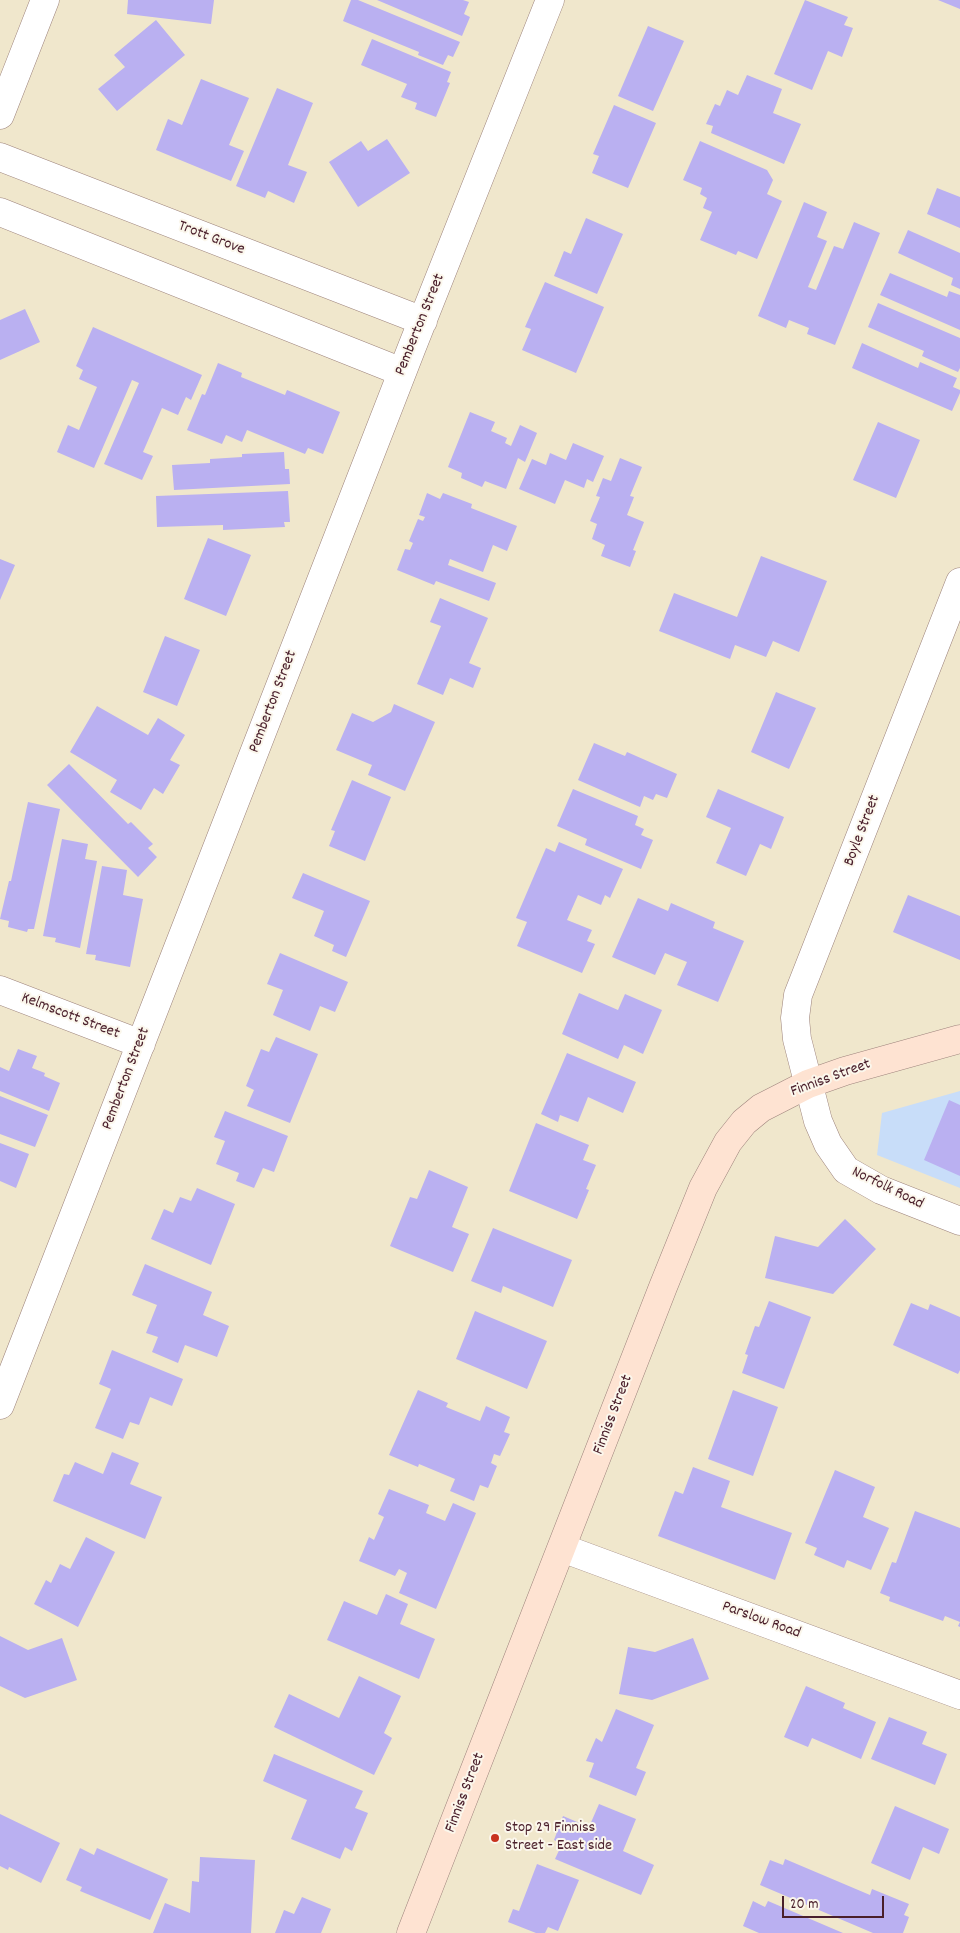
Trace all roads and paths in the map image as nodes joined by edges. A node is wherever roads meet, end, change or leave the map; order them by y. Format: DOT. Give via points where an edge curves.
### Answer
graph roads {
  1 [pos="45,0"];
  2 [pos="550,0"];
  3 [pos="0,115"];
  4 [pos="0,157"];
  5 [pos="0,212"];
  6 [pos="422,321"];
  7 [pos="402,372"];
  8 [pos="960,582"];
  9 [pos="0,990"];
  10 [pos="960,1039"];
  11 [pos="141,1044"];
  12 [pos="808,1084"];
  13 [pos="960,1221"];
  14 [pos="0,1405"];
  15 [pos="562,1548"];
  16 [pos="960,1695"];
  17 [pos="411,1933"];
  1 -- 3 [label="street"];
  2 -- 6 [label="street, Pemberton Street"];
  4 -- 6 [label="street, Trott Grove"];
  5 -- 7 [label="street"];
  6 -- 7 [label="street, Pemberton Street"];
  7 -- 11 [label="street, Pemberton Street"];
  8 -- 12 [label="street, Boyle Street" via="798,995 797,1039"];
  9 -- 11 [label="street, Kelmscott Street"];
  10 -- 12 [label="street, Finniss Street" via="845,1070"];
  11 -- 14 [label="street, Pemberton Street"];
  12 -- 13 [label="street, Norfolk Road" via="828,1144 846,1170 881,1190"];
  12 -- 15 [label="street, Finniss Street" via="761,1108 744,1122 728,1142 703,1188"];
  15 -- 16 [label="street, Parslow Road"];
  15 -- 17 [label="street, Finniss Street"];
}
